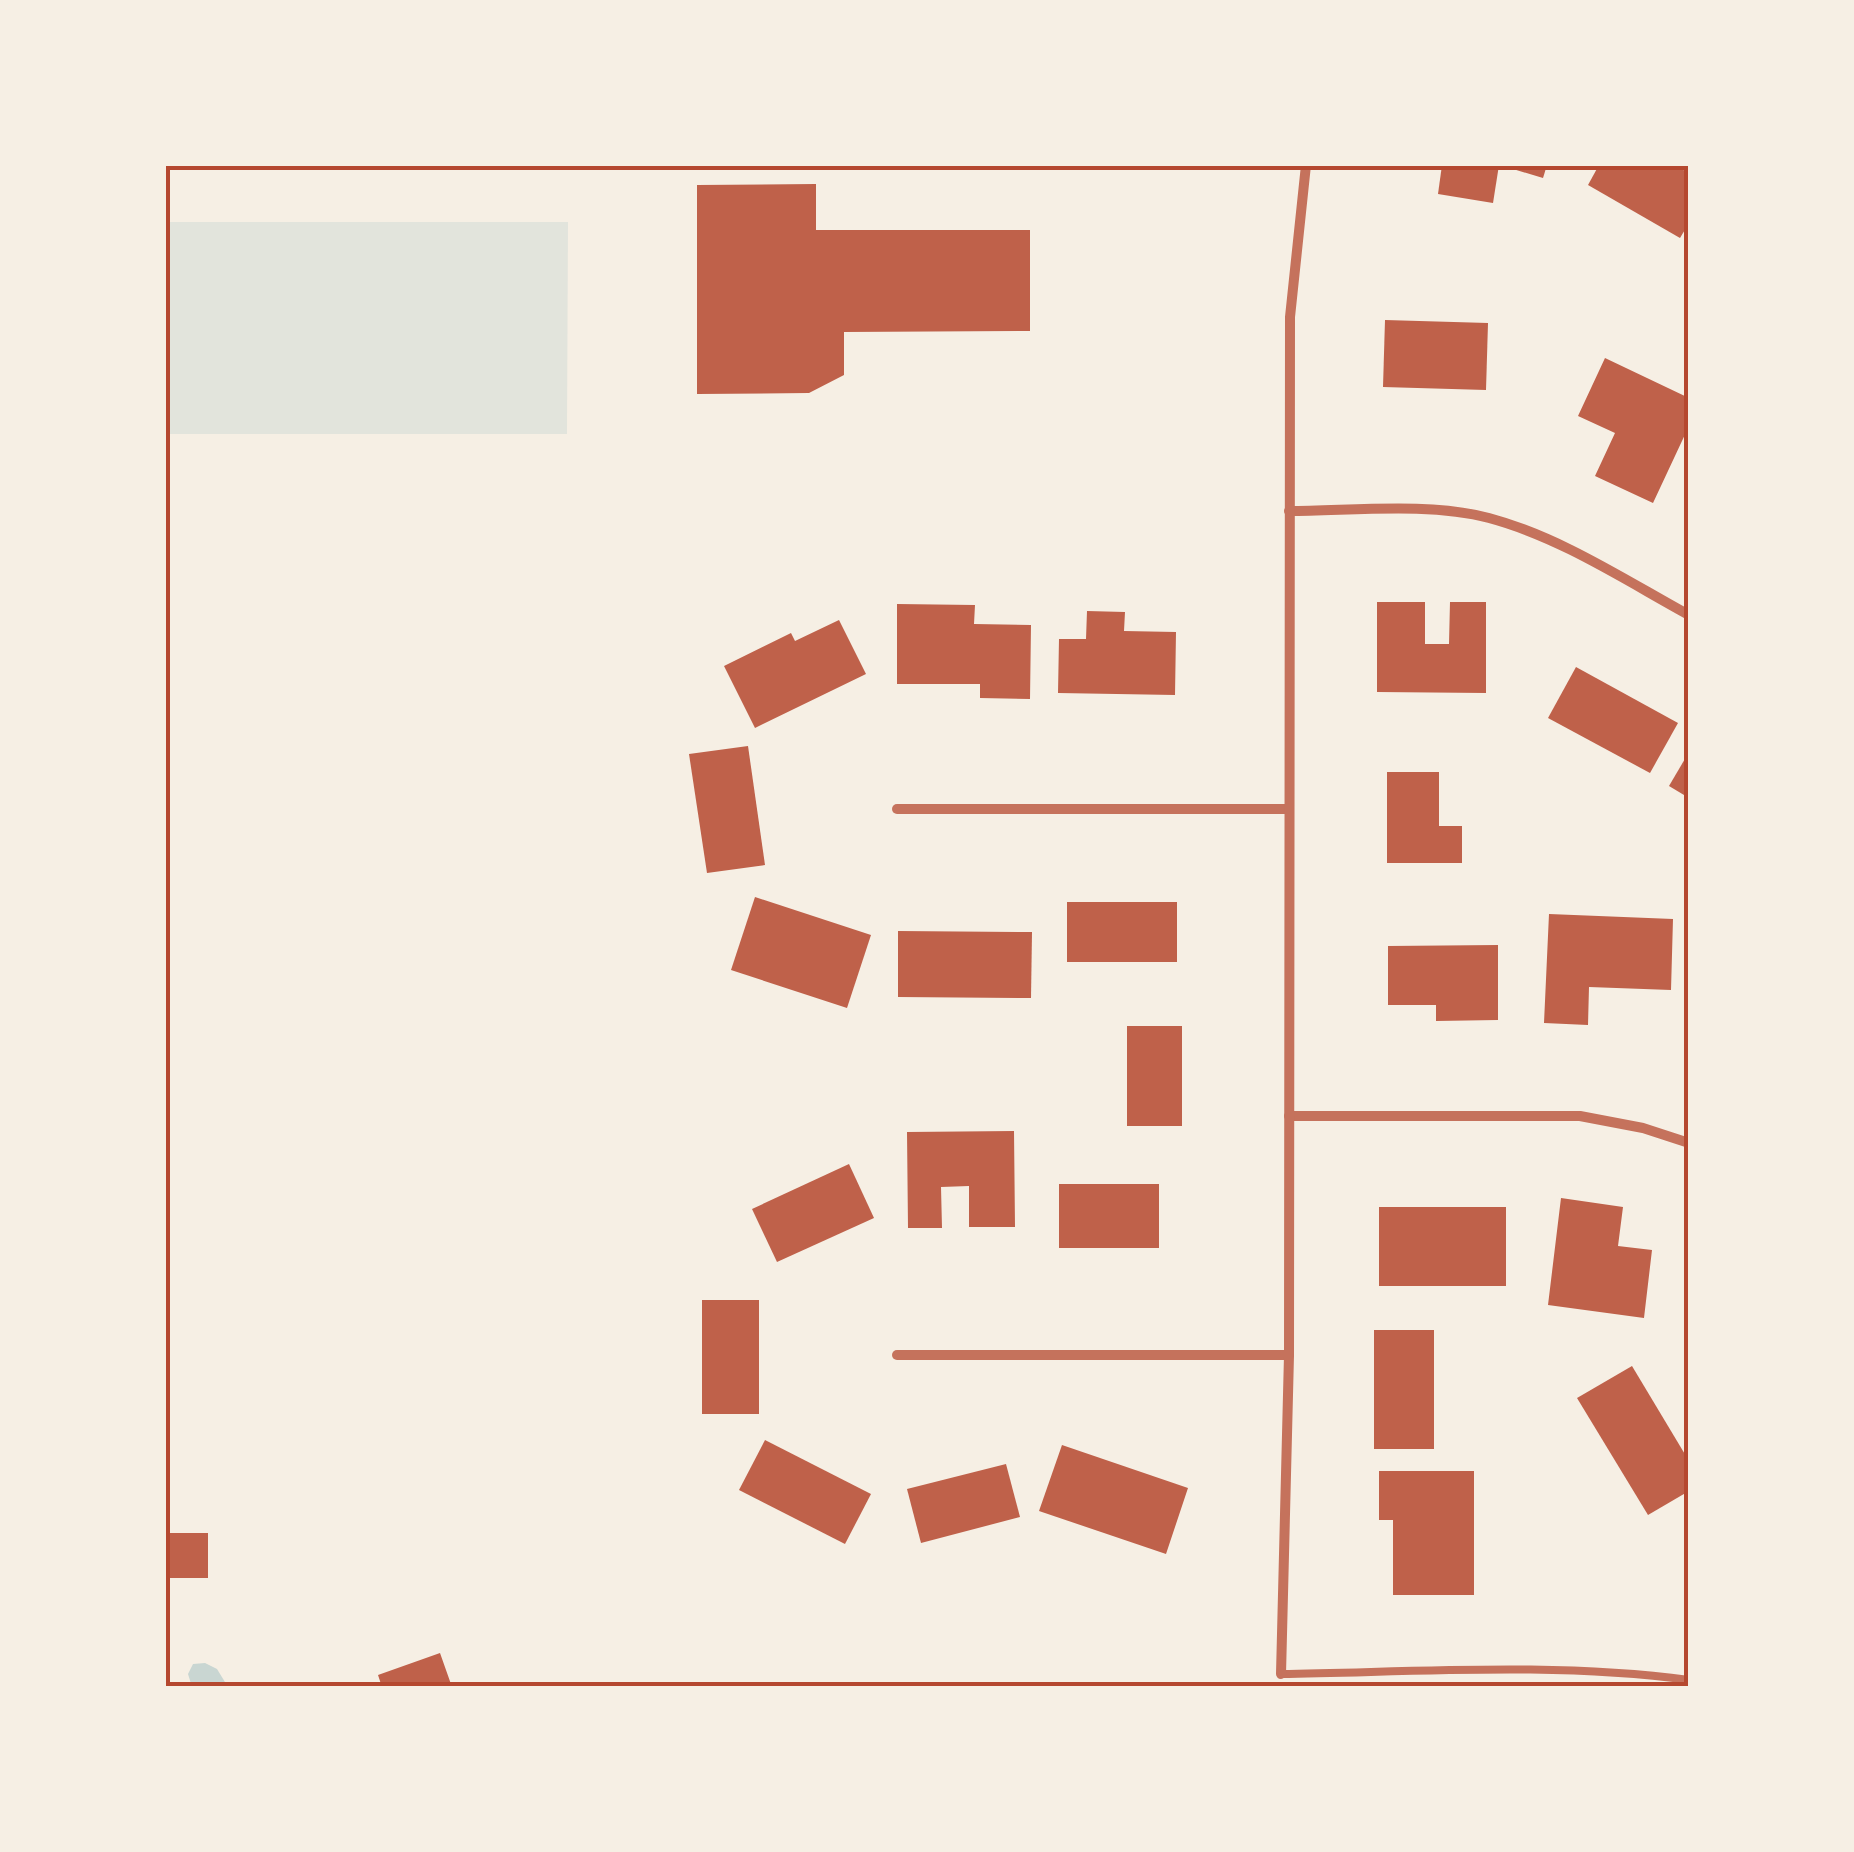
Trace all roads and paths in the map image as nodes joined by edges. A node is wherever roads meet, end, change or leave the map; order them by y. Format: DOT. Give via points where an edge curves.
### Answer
graph roads {
  1 [pos="1306,165"];
  2 [pos="1289,510"];
  3 [pos="1689,616"];
  4 [pos="896,809"];
  5 [pos="1290,809"];
  6 [pos="1290,1116"];
  7 [pos="1689,1143"];
  8 [pos="896,1355"];
  9 [pos="1290,1355"];
  10 [pos="1282,1674"];
  11 [pos="1689,1680"];
  1 -- 2 [label="street" via="1290,318"];
  2 -- 3 [label="street" via="1432,510 1487,517 1559,543"];
  2 -- 5 [label="street"];
  4 -- 5 [label="street"];
  5 -- 6 [label="street"];
  6 -- 7 [label="street" via="1580,1116"];
  6 -- 9 [label="street"];
  8 -- 9 [label="street"];
  9 -- 10 [label="street"];
  10 -- 11 [label="lane" via="1551,1671"];
}
